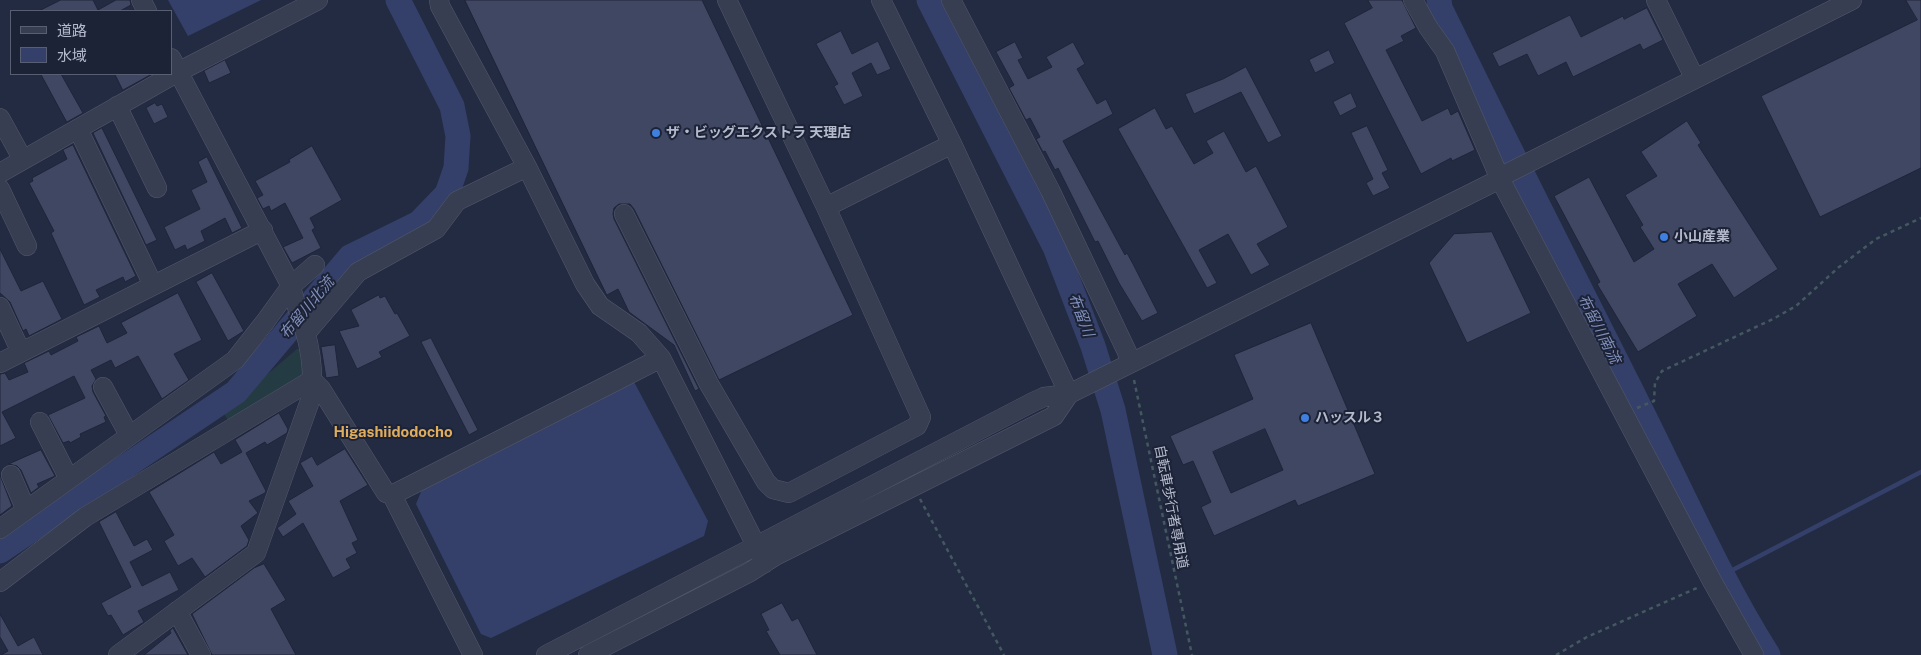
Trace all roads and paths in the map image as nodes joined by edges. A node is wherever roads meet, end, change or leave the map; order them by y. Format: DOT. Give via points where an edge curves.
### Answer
graph roads {
  1 [pos="318,0"];
  2 [pos="439,0"];
  3 [pos="727,0"];
  4 [pos="881,0"];
  5 [pos="951,0"];
  6 [pos="1413,0"];
  7 [pos="1656,0"];
  8 [pos="1852,0"];
  9 [pos="175,65"];
  10 [pos="161,75"];
  11 [pos="1695,79"];
  12 [pos="117,106"];
  13 [pos="0,118"];
  14 [pos="78,129"];
  15 [pos="952,144"];
  16 [pos="23,160"];
  17 [pos="527,167"];
  18 [pos="0,173"];
  19 [pos="1502,177"];
  20 [pos="157,188"];
  21 [pos="0,189"];
  22 [pos="826,207"];
  23 [pos="624,214"];
  24 [pos="1921,218"];
  25 [pos="263,230"];
  26 [pos="28,246"];
  27 [pos="315,265"];
  28 [pos="153,285"];
  29 [pos="292,292"];
  30 [pos="0,307"];
  31 [pos="305,330"];
  32 [pos="21,352"];
  33 [pos="661,358"];
  34 [pos="0,363"];
  35 [pos="1125,366"];
  36 [pos="312,380"];
  37 [pos="103,387"];
  38 [pos="1074,392"];
  39 [pos="1650,403"];
  40 [pos="40,422"];
  41 [pos="129,435"];
  42 [pos="11,475"];
  43 [pos="69,479"];
  44 [pos="914,487"];
  45 [pos="392,495"];
  46 [pos="26,510"];
  47 [pos="0,529"];
  48 [pos="761,555"];
  49 [pos="1712,581"];
  50 [pos="0,582"];
  51 [pos="177,611"];
  52 [pos="118,655"];
  53 [pos="201,655"];
  54 [pos="473,655"];
  55 [pos="546,655"];
  56 [pos="588,655"];
  57 [pos="1004,655"];
  58 [pos="1192,655"];
  59 [pos="1556,655"];
  60 [pos="1754,655"];
  1 -- 9 [label="street"];
  2 -- 17 [label="street"];
  3 -- 22 [label="street"];
  4 -- 15 [label="street"];
  5 -- 35 [label="street" via="1054,199 1127,352"];
  6 -- 19 [label="street" via="1445,51"];
  7 -- 11 [label="street"];
  8 -- 11 [label="street"];
  9 -- 25 [label="street"];
  10 -- 12 [label="street"];
  11 -- 19 [label="street"];
  12 -- 14 [label="street"];
  12 -- 20 [label="street"];
  13 -- 16 [label="street"];
  14 -- 16 [label="street"];
  14 -- 28 [label="street"];
  15 -- 22 [label="street"];
  15 -- 38 [label="street"];
  16 -- 18 [label="street"];
  17 -- 31 [label="street" via="457,201 436,228 358,272"];
  17 -- 33 [label="street" via="585,284 600,306 639,333"];
  19 -- 35 [label="street"];
  19 -- 49 [label="street"];
  21 -- 26 [label="street"];
  22 -- 23 [label="street" via="921,417 917,426 789,493 773,489 766,482 709,384"];
  24 -- 39 [label="path" via="1876,239 1839,266 1796,306 1662,371 1655,383 1654,401"];
  25 -- 28 [label="street"];
  25 -- 29 [label="street"];
  27 -- 29 [label="street"];
  28 -- 32 [label="street"];
  29 -- 31 [label="street"];
  29 -- 41 [label="street" via="235,360"];
  30 -- 32 [label="street"];
  31 -- 36 [label="street"];
  32 -- 34 [label="street"];
  33 -- 45 [label="street"];
  33 -- 48 [label="street"];
  35 -- 38 [label="street"];
  35 -- 58 [label="path, 自転車歩行者専用道" via="1144,424"];
  36 -- 45 [label="street" via="321,389 386,493"];
  36 -- 50 [label="street" via="86,516"];
  36 -- 51 [label="street" via="312,395 256,553"];
  37 -- 41 [label="street"];
  38 -- 44 [label="street" via="1054,416"];
  38 -- 48 [label="street" via="1034,402"];
  40 -- 43 [label="street"];
  41 -- 43 [label="street"];
  42 -- 46 [label="street"];
  43 -- 46 [label="street"];
  44 -- 48 [label="street"];
  44 -- 57 [label="path"];
  45 -- 54 [label="street"];
  46 -- 47 [label="street"];
  48 -- 55 [label="street"];
  48 -- 56 [label="street" via="750,572"];
  49 -- 59 [label="path" via="1587,637"];
  49 -- 60 [label="street"];
  51 -- 52 [label="street"];
  51 -- 53 [label="street"];
}
